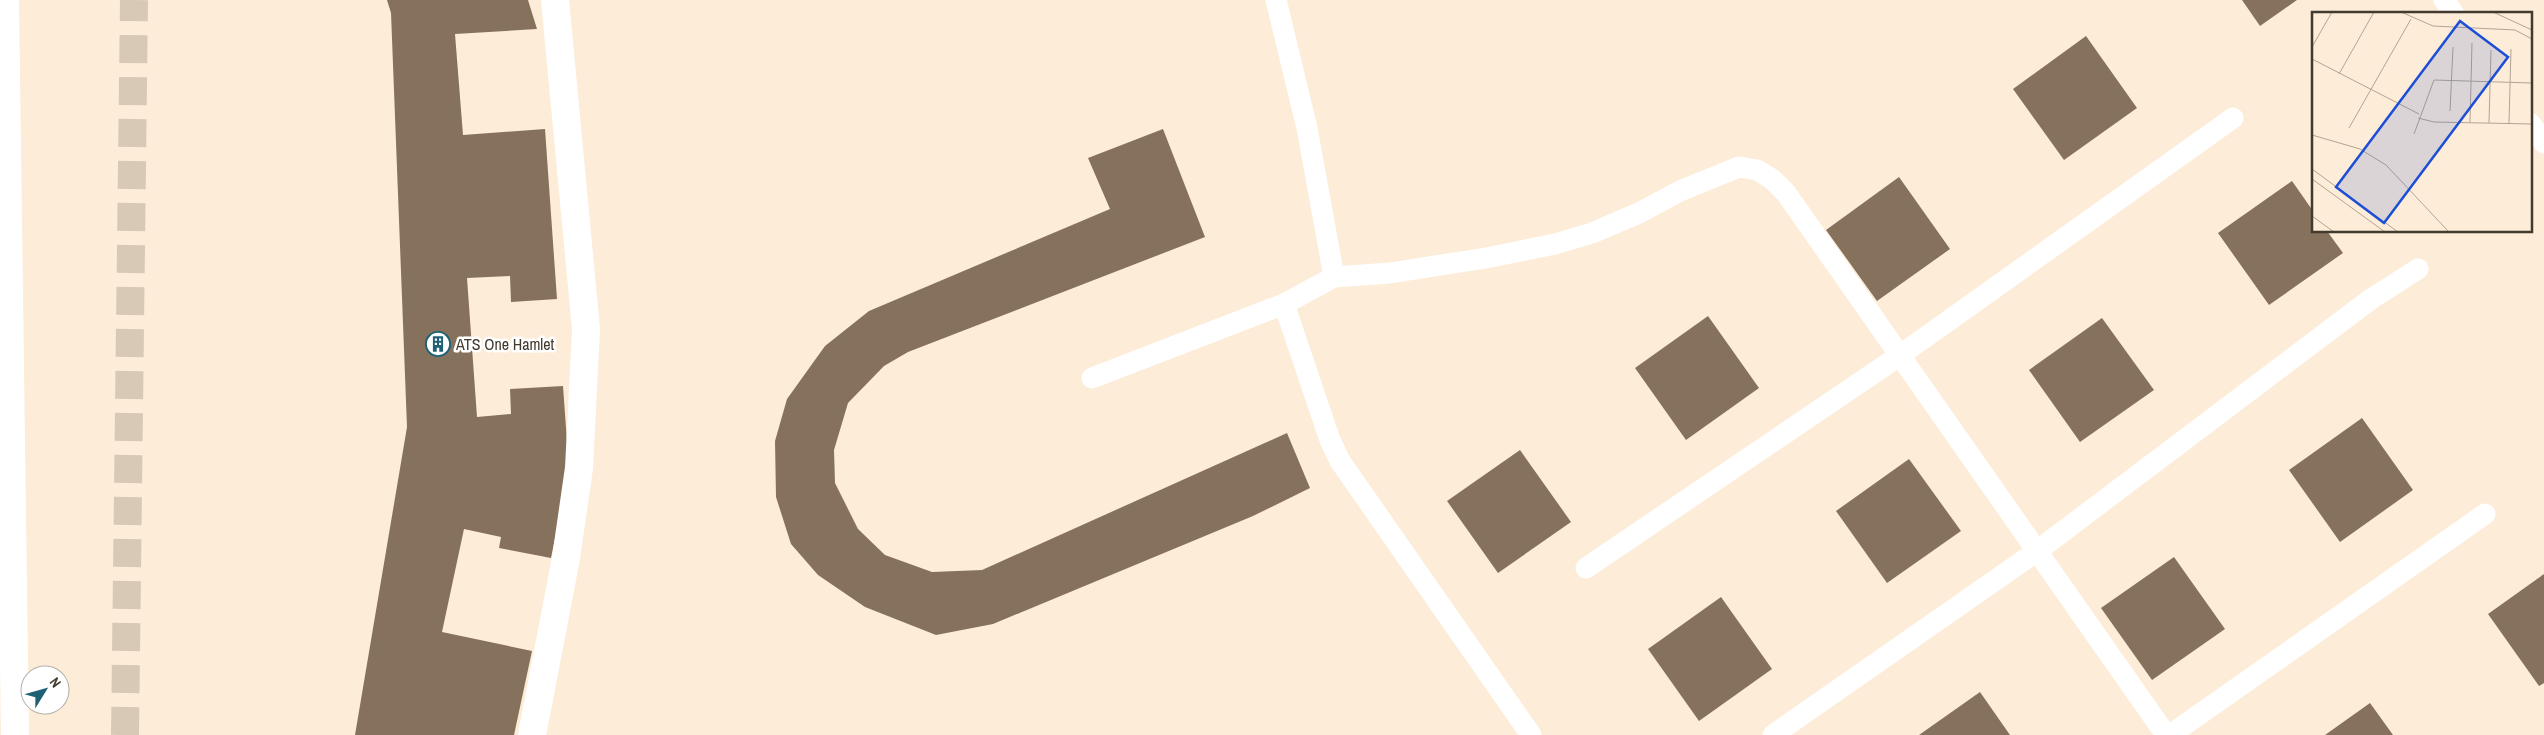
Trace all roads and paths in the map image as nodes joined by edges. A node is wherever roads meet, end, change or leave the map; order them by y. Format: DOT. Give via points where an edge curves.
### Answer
graph roads {
  1 [pos="5,0"];
  2 [pos="555,0"];
  3 [pos="1276,0"];
  4 [pos="2444,0"];
  5 [pos="2453,12"];
  6 [pos="2233,118"];
  7 [pos="2532,126"];
  8 [pos="2544,143"];
  9 [pos="2418,269"];
  10 [pos="1334,277"];
  11 [pos="1284,304"];
  12 [pos="1899,356"];
  13 [pos="1092,378"];
  14 [pos="2485,514"];
  15 [pos="2037,551"];
  16 [pos="1586,568"];
  17 [pos="15,735"];
  18 [pos="532,735"];
  19 [pos="1531,735"];
  20 [pos="1773,735"];
  21 [pos="2166,735"];
  22 [pos="2170,735"];
  1 -- 17 [label="street"];
  2 -- 18 [label="street" via="586,329 579,468 566,558"];
  3 -- 10 [label="lane" via="1307,128"];
  4 -- 5 [label="lane"];
  6 -- 12 [label="lane"];
  7 -- 8 [label="lane"];
  9 -- 15 [label="lane" via="2372,299"];
  10 -- 11 [label="lane"];
  10 -- 12 [label="lane" via="1410,270 1555,244 1639,214 1680,191 1738,167 1756,170 1772,178 1786,193"];
  11 -- 13 [label="lane"];
  11 -- 19 [label="lane" via="1340,462"];
  12 -- 15 [label="lane"];
  12 -- 16 [label="lane"];
  14 -- 22 [label="lane"];
  15 -- 20 [label="lane"];
  15 -- 21 [label="lane"];
}
